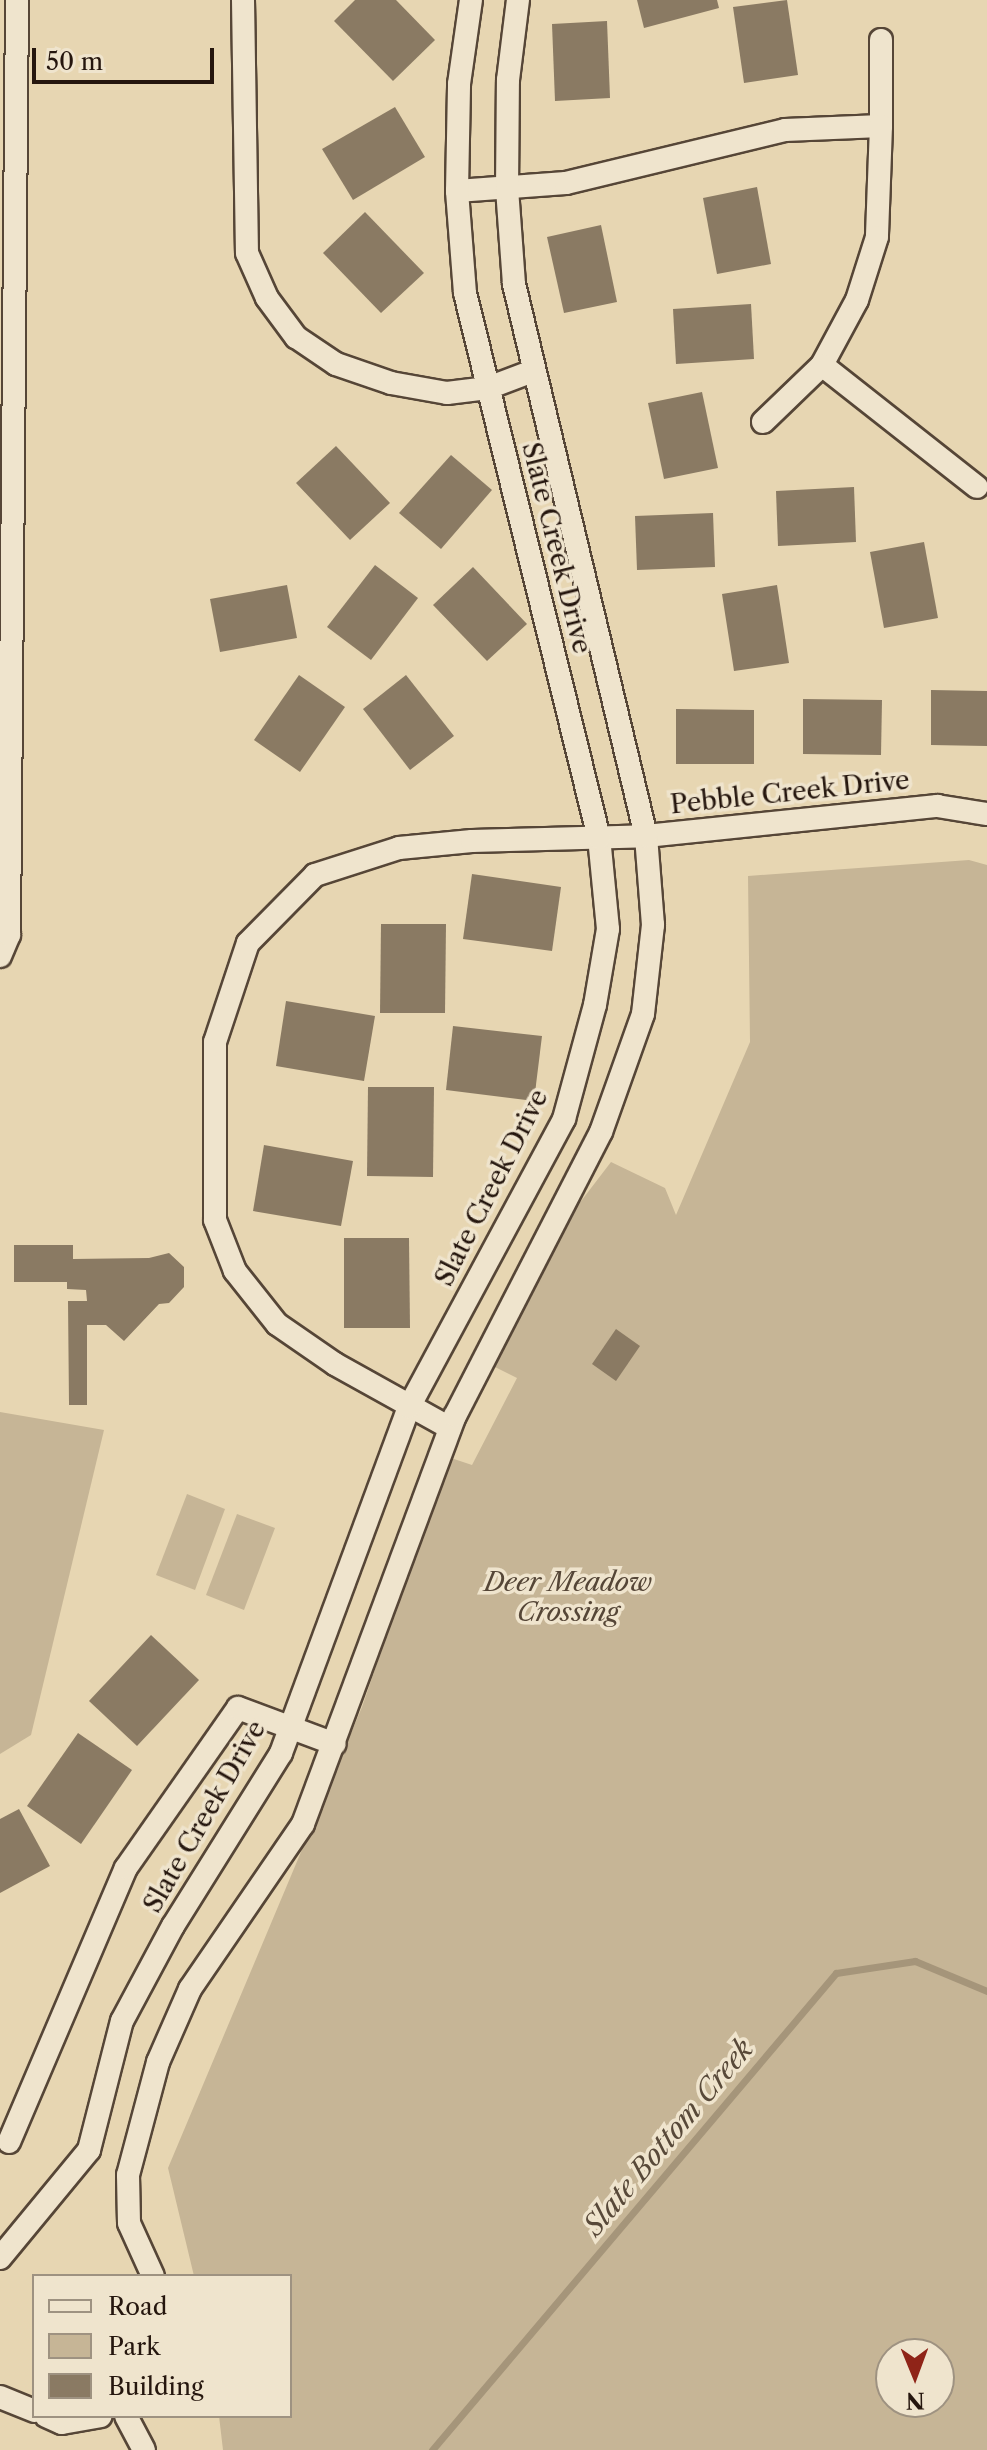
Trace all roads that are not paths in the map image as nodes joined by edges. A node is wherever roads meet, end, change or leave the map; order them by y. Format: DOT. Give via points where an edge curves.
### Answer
graph roads {
  1 [pos="17,0"];
  2 [pos="243,0"];
  3 [pos="471,0"];
  4 [pos="518,0"];
  5 [pos="881,40"];
  6 [pos="881,126"];
  7 [pos="507,189"];
  8 [pos="457,191"];
  9 [pos="822,365"];
  10 [pos="533,371"];
  11 [pos="488,388"];
  12 [pos="763,422"];
  13 [pos="977,487"];
  14 [pos="987,814"];
  15 [pos="646,836"];
  16 [pos="599,838"];
  17 [pos="0,956"];
  18 [pos="409,1407"];
  19 [pos="450,1428"];
  20 [pos="291,1726"];
  21 [pos="335,1744"];
  22 [pos="9,2142"];
  23 [pos="0,2258"];
  24 [pos="152,2274"];
  25 [pos="0,2397"];
  26 [pos="32,2410"];
  27 [pos="51,2418"];
  28 [pos="89,2418"];
  29 [pos="127,2418"];
  30 [pos="144,2450"];
  1 -- 17 [label="street" via="9,935"];
  2 -- 11 [label="street" via="247,253 267,298 296,337 336,364 391,383 447,393"];
  3 -- 8 [label="street, Slate Creek Drive" via="459,84"];
  4 -- 7 [label="street, Slate Creek Drive" via="508,80"];
  5 -- 6 [label="street"];
  6 -- 7 [label="street" via="756,135 566,183"];
  6 -- 9 [label="street" via="877,237 857,300"];
  7 -- 8 [label="street"];
  7 -- 10 [label="street, Slate Creek Drive" via="514,284"];
  8 -- 11 [label="street, Slate Creek Drive" via="465,293"];
  9 -- 12 [label="street"];
  9 -- 13 [label="street"];
  10 -- 11 [label="street"];
  10 -- 15 [label="street, Slate Creek Drive"];
  11 -- 16 [label="street, Slate Creek Drive"];
  14 -- 15 [label="street, Pebble Creek Drive" via="937,806"];
  15 -- 16 [label="street, Pebble Creek Drive"];
  15 -- 19 [label="street, Slate Creek Drive" via="653,925 643,1014 601,1132"];
  16 -- 18 [label="street, Slate Creek Drive" via="608,929 595,1005 564,1119"];
  16 -- 18 [label="street, Pebble Creek Drive" via="399,848 315,875 248,943 224,1013 215,1042 215,1220 235,1271 277,1324"];
  18 -- 19 [label="street, Pebble Creek Drive"];
  18 -- 20 [label="street, Slate Creek Drive"];
  19 -- 21 [label="street, Slate Creek Drive"];
  20 -- 21 [label="street"];
  20 -- 22 [label="street" via="238,1708 126,1868"];
  20 -- 23 [label="street, Slate Creek Drive" via="281,1753 173,1926 122,2021 89,2150"];
  21 -- 24 [label="street, Slate Creek Drive" via="303,1824 190,1989 158,2062 128,2175 129,2223"];
  25 -- 26 [label="street"];
  27 -- 28 [label="street" via="62,2423"];
  29 -- 30 [label="street"];
}
